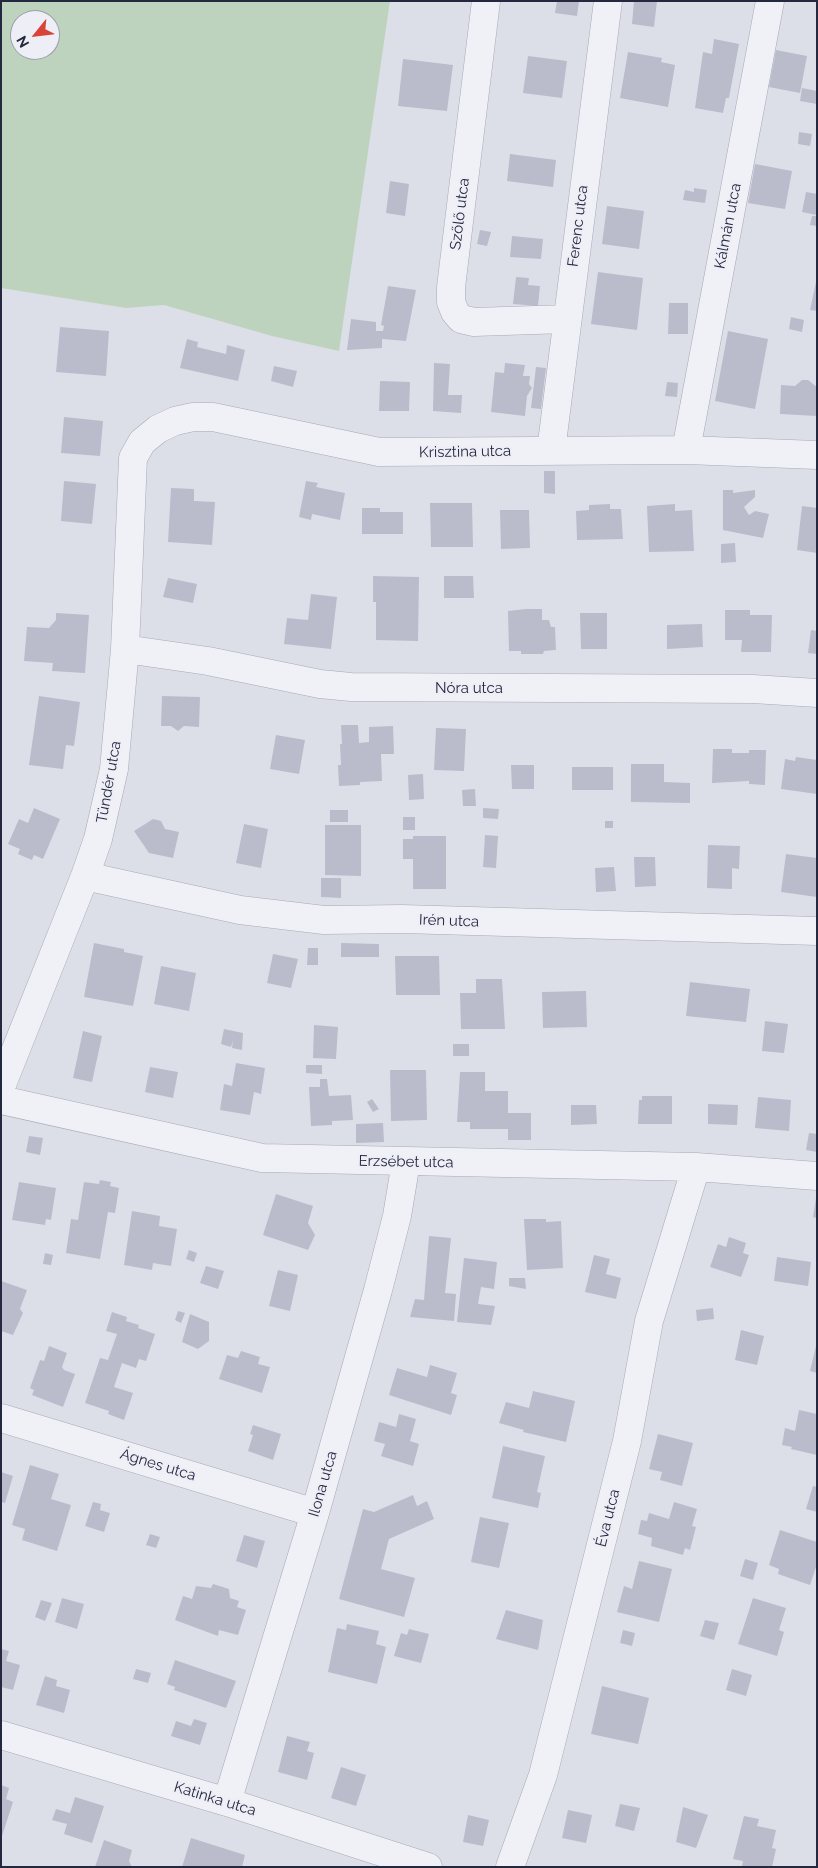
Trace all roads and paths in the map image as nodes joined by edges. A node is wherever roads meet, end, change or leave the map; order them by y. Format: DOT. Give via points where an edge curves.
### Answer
graph roads {
  1 [pos="486,1"];
  2 [pos="608,1"];
  3 [pos="770,1"];
  4 [pos="566,319"];
  5 [pos="686,450"];
  6 [pos="551,451"];
  7 [pos="817,455"];
  8 [pos="133,458"];
  9 [pos="125,649"];
  10 [pos="817,693"];
  11 [pos="85,876"];
  12 [pos="817,931"];
  13 [pos="1,1087"];
  14 [pos="1,1100"];
  15 [pos="406,1162"];
  16 [pos="696,1167"];
  17 [pos="817,1176"];
  18 [pos="1,1418"];
  19 [pos="315,1513"];
  20 [pos="1,1735"];
  21 [pos="227,1802"];
  22 [pos="428,1867"];
  23 [pos="510,1867"];
  1 -- 4 [label="street, Szőlő utca" via="451,302 455,312 474,322"];
  2 -- 4 [label="street, Ferenc utca"];
  3 -- 5 [label="street, Kálmán utca"];
  4 -- 6 [label="street, Ferenc utca"];
  5 -- 6 [label="street, Krisztina utca"];
  5 -- 7 [label="street, Krisztina utca"];
  6 -- 8 [label="street, Krisztina utca" via="379,452 213,417 193,417 158,429 142,442"];
  8 -- 9 [label="street, Tündér utca"];
  9 -- 10 [label="street, Nóra utca" via="208,660 305,681 351,687 753,689"];
  9 -- 11 [label="street, Tündér utca" via="114,769 98,839"];
  11 -- 12 [label="street, Irén utca" via="240,910 324,920"];
  11 -- 13 [label="street, Tündér utca"];
  14 -- 15 [label="street, Erzsébet utca" via="262,1158"];
  15 -- 16 [label="street, Erzsébet utca"];
  15 -- 19 [label="street, Ilona utca" via="388,1250"];
  16 -- 17 [label="street, Erzsébet utca"];
  16 -- 23 [label="street, Éva utca" via="649,1321 627,1441 544,1775"];
  18 -- 19 [label="street, Ágnes utca"];
  19 -- 21 [label="street, Ilona utca"];
  20 -- 21 [label="street, Katinka utca"];
  21 -- 22 [label="street, Katinka utca"];
}
